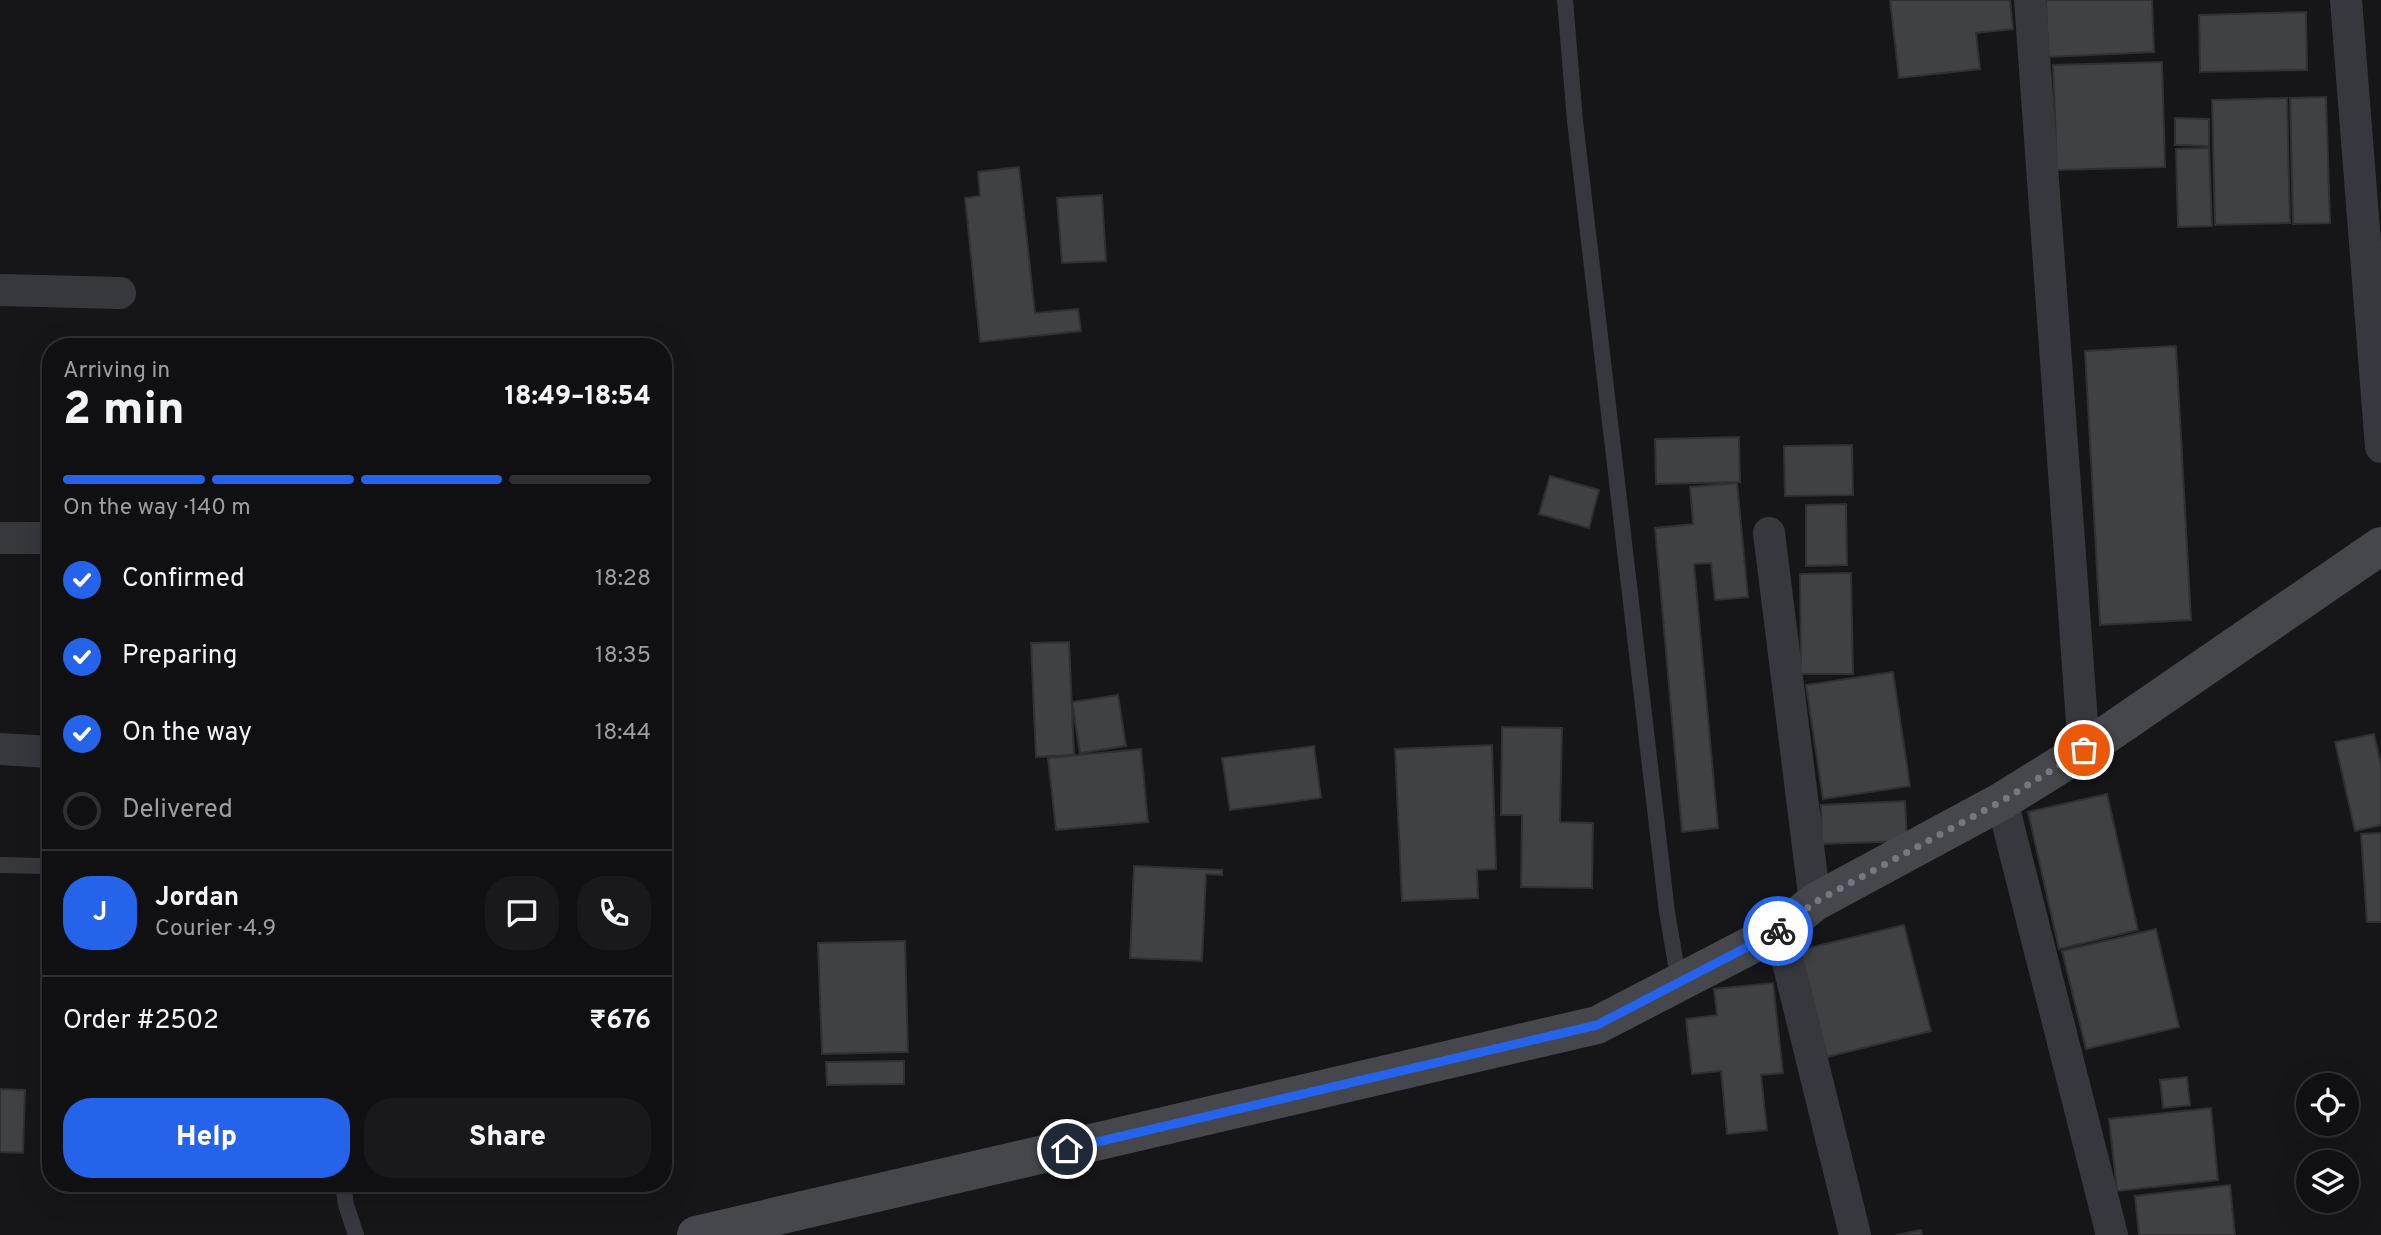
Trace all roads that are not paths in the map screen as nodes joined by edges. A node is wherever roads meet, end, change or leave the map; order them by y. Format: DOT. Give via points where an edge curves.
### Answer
graph roads {
  1 [pos="1565,0"];
  2 [pos="2031,0"];
  3 [pos="2347,0"];
  4 [pos="0,290"];
  5 [pos="120,293"];
  6 [pos="2381,447"];
  7 [pos="1769,533"];
  8 [pos="0,538"];
  9 [pos="42,538"];
  10 [pos="2381,546"];
  11 [pos="0,749"];
  12 [pos="2084,750"];
  13 [pos="42,751"];
  14 [pos="2002,801"];
  15 [pos="0,865"];
  16 [pos="41,866"];
  17 [pos="1815,902"];
  18 [pos="1780,930"];
  19 [pos="1679,982"];
  20 [pos="344,1192"];
  21 [pos="356,1235"];
  22 [pos="696,1235"];
  23 [pos="1855,1235"];
  24 [pos="2112,1235"];
  1 -- 19 [label="lane" via="1662,872"];
  2 -- 12 [label="street"];
  3 -- 6 [label="street"];
  4 -- 5 [label="street"];
  7 -- 17 [label="street"];
  8 -- 9 [label="street"];
  10 -- 12 [label="street"];
  11 -- 13 [label="street"];
  12 -- 14 [label="street"];
  14 -- 17 [label="street"];
  14 -- 24 [label="street"];
  15 -- 16 [label="lane"];
  17 -- 18 [label="street"];
  18 -- 19 [label="street"];
  18 -- 23 [label="street"];
  19 -- 22 [label="street" via="1597,1025"];
  20 -- 21 [label="lane"];
}
